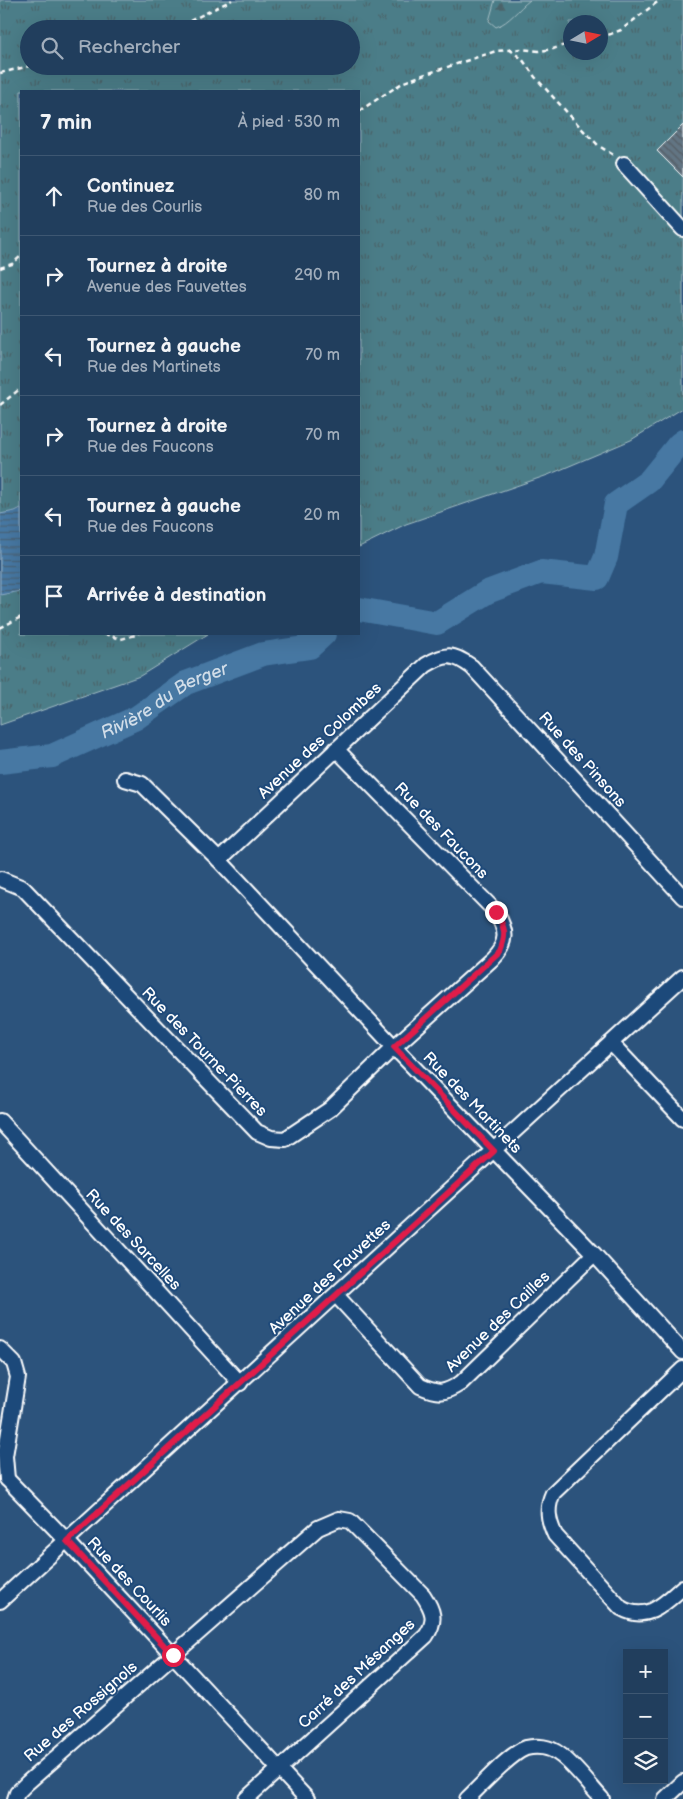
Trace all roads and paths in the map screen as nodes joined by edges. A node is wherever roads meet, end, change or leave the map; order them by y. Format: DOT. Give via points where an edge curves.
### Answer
graph roads {
  1 [pos="232,0"];
  2 [pos="660,0"];
  3 [pos="192,20"];
  4 [pos="608,35"];
  5 [pos="563,45"];
  6 [pos="508,49"];
  7 [pos="20,68"];
  8 [pos="0,73"];
  9 [pos="360,110"];
  10 [pos="624,164"];
  11 [pos="683,228"];
  12 [pos="20,257"];
  13 [pos="0,268"];
  14 [pos="20,389"];
  15 [pos="0,405"];
  16 [pos="20,618"];
  17 [pos="0,628"];
  18 [pos="107,635"];
  19 [pos="135,635"];
  20 [pos="450,655"];
  21 [pos="336,749"];
  22 [pos="125,779"];
  23 [pos="219,860"];
  24 [pos="1,879"];
  25 [pos="683,897"];
  26 [pos="683,977"];
  27 [pos="611,1042"];
  28 [pos="394,1047"];
  29 [pos="683,1119"];
  30 [pos="0,1121"];
  31 [pos="494,1151"];
  32 [pos="594,1254"];
  33 [pos="336,1295"];
  34 [pos="0,1349"];
  35 [pos="683,1352"];
  36 [pos="683,1369"];
  37 [pos="240,1383"];
  38 [pos="3,1479"];
  39 [pos="67,1541"];
  40 [pos="683,1587"];
  41 [pos="0,1601"];
  42 [pos="173,1655"];
  43 [pos="279,1770"];
  44 [pos="683,1782"];
  45 [pos="16,1799"];
  46 [pos="246,1799"];
  47 [pos="307,1799"];
  48 [pos="467,1799"];
  49 [pos="602,1799"];
  50 [pos="665,1799"];
  1 -- 3 [label="path"];
  2 -- 4 [label="path" via="621,30"];
  5 -- 6 [label="path" via="539,51"];
  6 -- 9 [label="path" via="404,82"];
  6 -- 10 [label="path" via="522,59 599,146"];
  7 -- 8 [label="path"];
  10 -- 11 [label="street"];
  12 -- 13 [label="path"];
  14 -- 15 [label="path"];
  16 -- 17 [label="path"];
  18 -- 19 [label="path" via="121,639"];
  20 -- 21 [label="street, Avenue des Colombes" via="426,665"];
  20 -- 25 [label="street, Rue des Pinsons" via="461,658 472,667"];
  21 -- 23 [label="street, Avenue des Colombes"];
  21 -- 28 [label="street, Rue des Faucons" via="496,912 504,925 505,939 500,951"];
  22 -- 23 [label="street, Rue des Martinets" via="142,784"];
  23 -- 28 [label="street, Rue des Martinets"];
  24 -- 28 [label="street, Rue des Tourne-Pierres" via="23,888 257,1132 271,1138 285,1139 330,1109"];
  26 -- 27 [label="street, Avenue des Fauvettes"];
  27 -- 29 [label="street"];
  27 -- 31 [label="street, Avenue des Fauvettes"];
  28 -- 31 [label="street, Rue des Martinets"];
  30 -- 37 [label="street, Rue des Sarcelles"];
  31 -- 32 [label="street, Rue des Martinets"];
  31 -- 33 [label="street, Avenue des Fauvettes"];
  32 -- 33 [label="street, Avenue des Cailles" via="460,1383 444,1392 420,1386"];
  32 -- 35 [label="street, Rue des Martinets"];
  33 -- 37 [label="street, Avenue des Fauvettes"];
  34 -- 38 [label="street" via="14,1363 18,1377"];
  36 -- 40 [label="street" via="553,1493 548,1503 550,1524 555,1535 621,1608 631,1614 649,1612"];
  37 -- 39 [label="street, Avenue des Fauvettes"];
  38 -- 39 [label="street, Rue des Courlis"];
  39 -- 41 [label="street, Avenue des Fauvettes"];
  39 -- 42 [label="street, Rue des Courlis"];
  42 -- 43 [label="street, Rue des Courlis"];
  42 -- 43 [label="street, Carré des Mésanges" via="318,1528 339,1518 350,1521 423,1595 433,1617 432,1627 426,1636"];
  42 -- 45 [label="street, Rue des Rossignols" via="27,1783 17,1793"];
  43 -- 46 [label="street, Carré des Mésanges"];
  43 -- 47 [label="street, Rue des Courlis"];
  44 -- 50 [label="street"];
  48 -- 49 [label="street" via="515,1754 537,1746 561,1754"];
}
